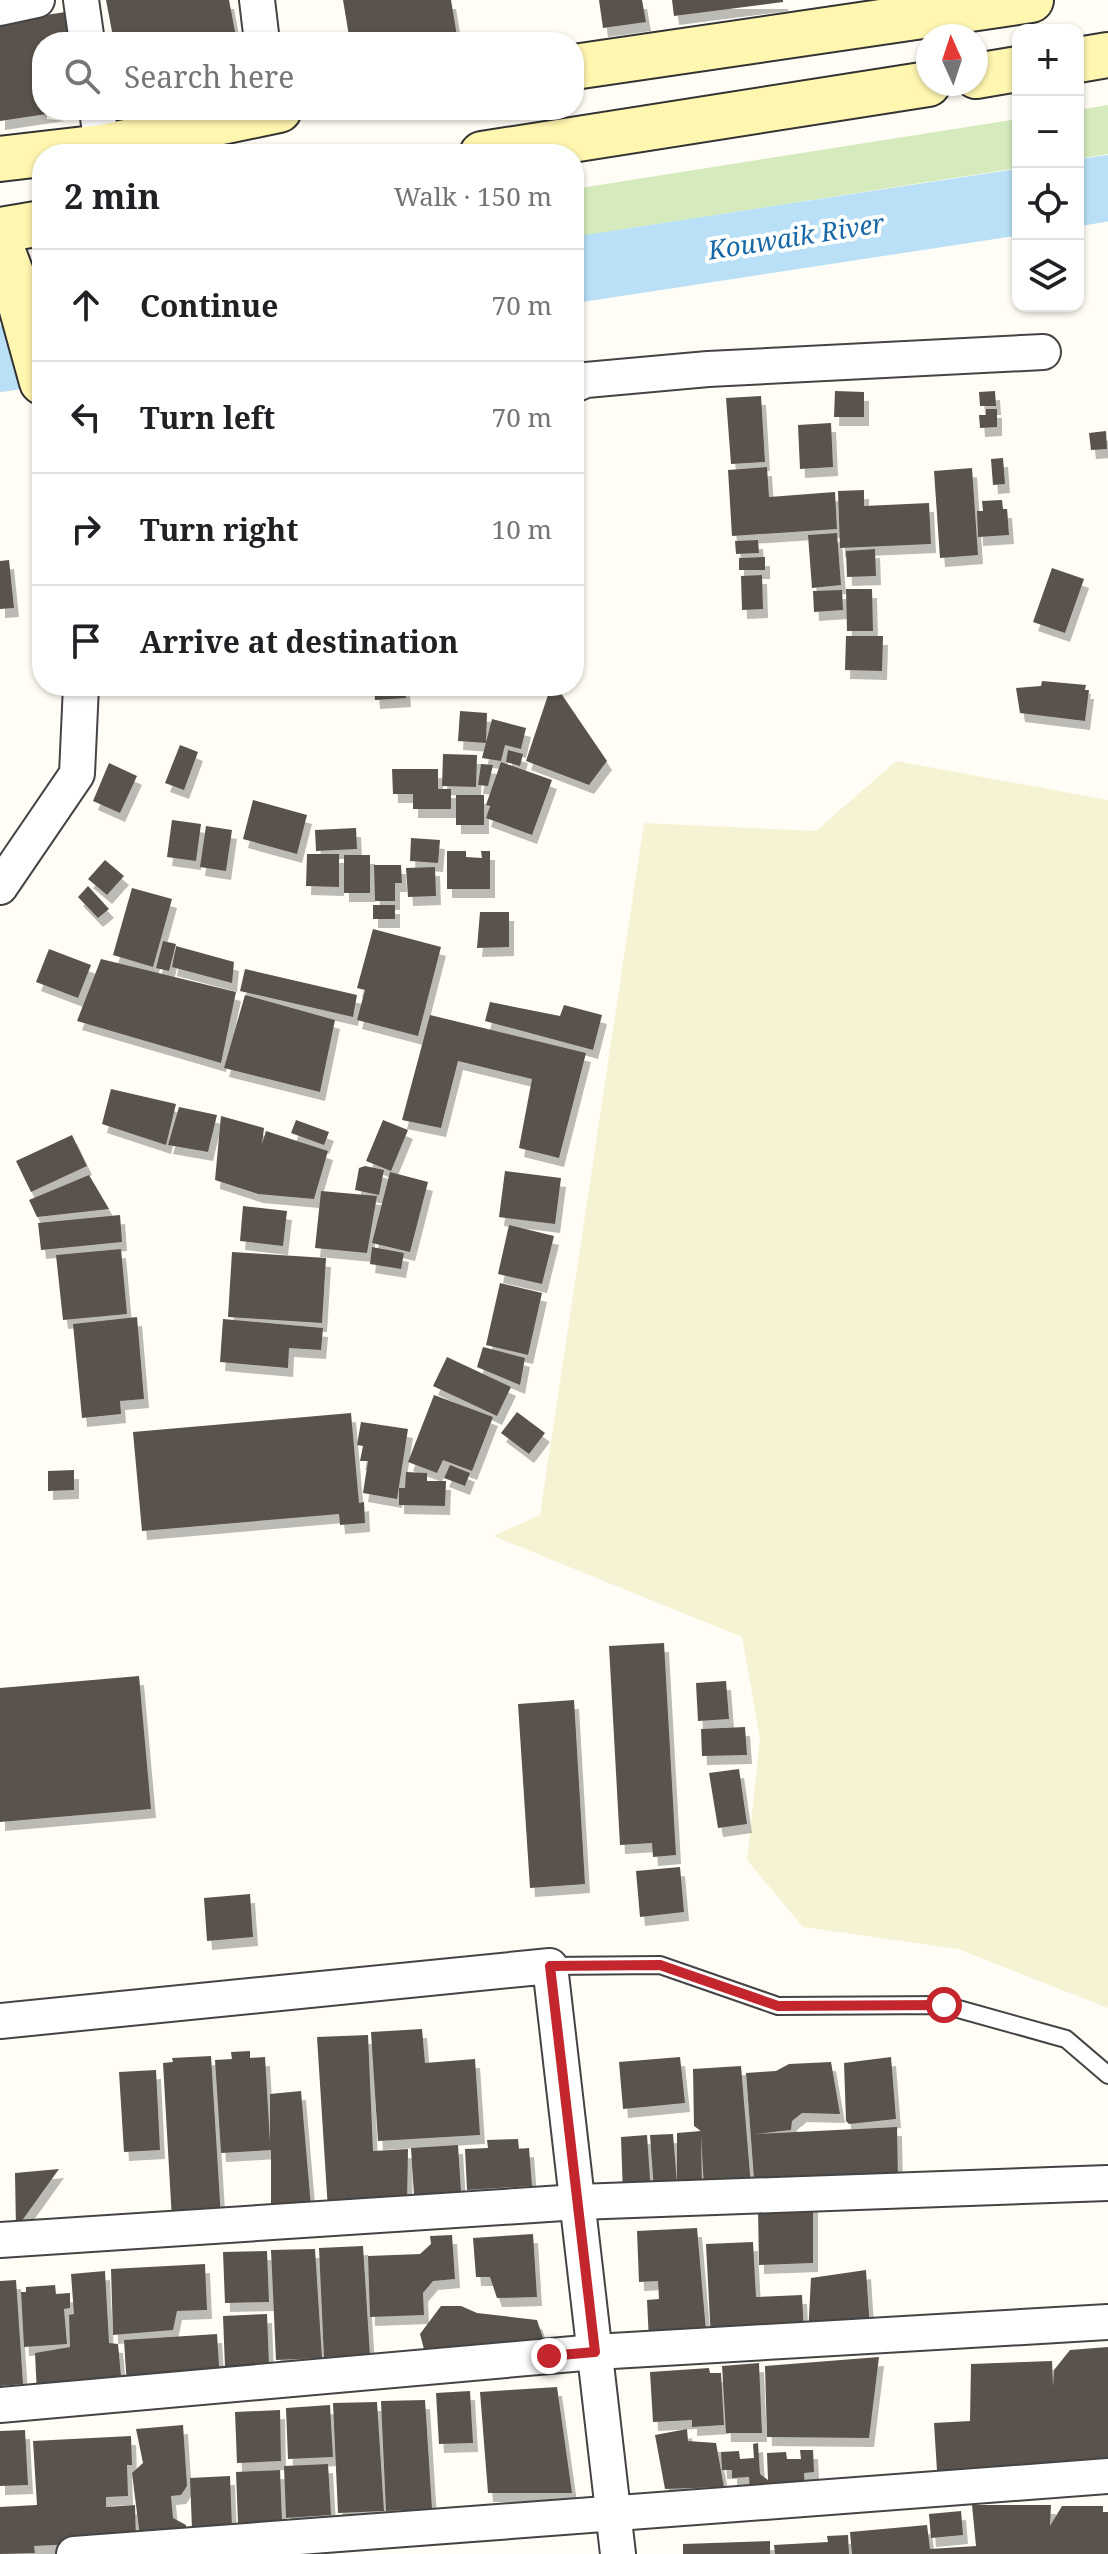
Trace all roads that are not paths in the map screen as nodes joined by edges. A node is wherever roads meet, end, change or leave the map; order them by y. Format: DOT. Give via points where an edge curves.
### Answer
graph roads {
  1 [pos="37,0"];
  2 [pos="81,0"];
  3 [pos="257,0"];
  4 [pos="1031,0"];
  5 [pos="0,8"];
  6 [pos="86,32"];
  7 [pos="261,32"];
  8 [pos="1108,55"];
  9 [pos="1084,59"];
  10 [pos="584,66"];
  11 [pos="1012,70"];
  12 [pos="988,74"];
  13 [pos="916,86"];
  14 [pos="177,120"];
  15 [pos="100,128"];
  16 [pos="48,144"];
  17 [pos="546,144"];
  18 [pos="32,149"];
  19 [pos="0,159"];
  20 [pos="32,225"];
  21 [pos="0,230"];
  22 [pos="7,262"];
  23 [pos="32,348"];
  24 [pos="1043,352"];
  25 [pos="584,381"];
  26 [pos="81,696"];
  27 [pos="0,887"];
  28 [pos="550,1966"];
  29 [pos="0,2021"];
  30 [pos="1108,2075"];
  31 [pos="1108,2183"];
  32 [pos="578,2202"];
  33 [pos="0,2240"];
  34 [pos="1108,2322"];
  35 [pos="595,2352"];
  36 [pos="0,2405"];
  37 [pos="1108,2476"];
  38 [pos="613,2513"];
  39 [pos="74,2554"];
  40 [pos="618,2554"];
  1 -- 5 [label="street"];
  2 -- 6 [label="street"];
  3 -- 7 [label="street"];
  4 -- 10 [label="main road"];
  8 -- 9 [label="main road"];
  11 -- 12 [label="main road"];
  13 -- 17 [label="main road"];
  14 -- 15 [label="main road"];
  15 -- 16 [label="main road"];
  18 -- 19 [label="main road"];
  20 -- 21 [label="main road"];
  22 -- 23 [label="main road"];
  24 -- 25 [label="street" via="708,369"];
  26 -- 27 [label="street" via="77,774"];
  28 -- 29 [label="street"];
  28 -- 30 [label="lane" via="660,1965 778,2006 944,2005 1066,2039"];
  28 -- 32 [label="street"];
  31 -- 32 [label="street"];
  32 -- 33 [label="street"];
  32 -- 35 [label="street"];
  34 -- 35 [label="street"];
  35 -- 36 [label="street"];
  35 -- 38 [label="street"];
  37 -- 38 [label="street"];
  38 -- 39 [label="street"];
  38 -- 40 [label="street"];
}
